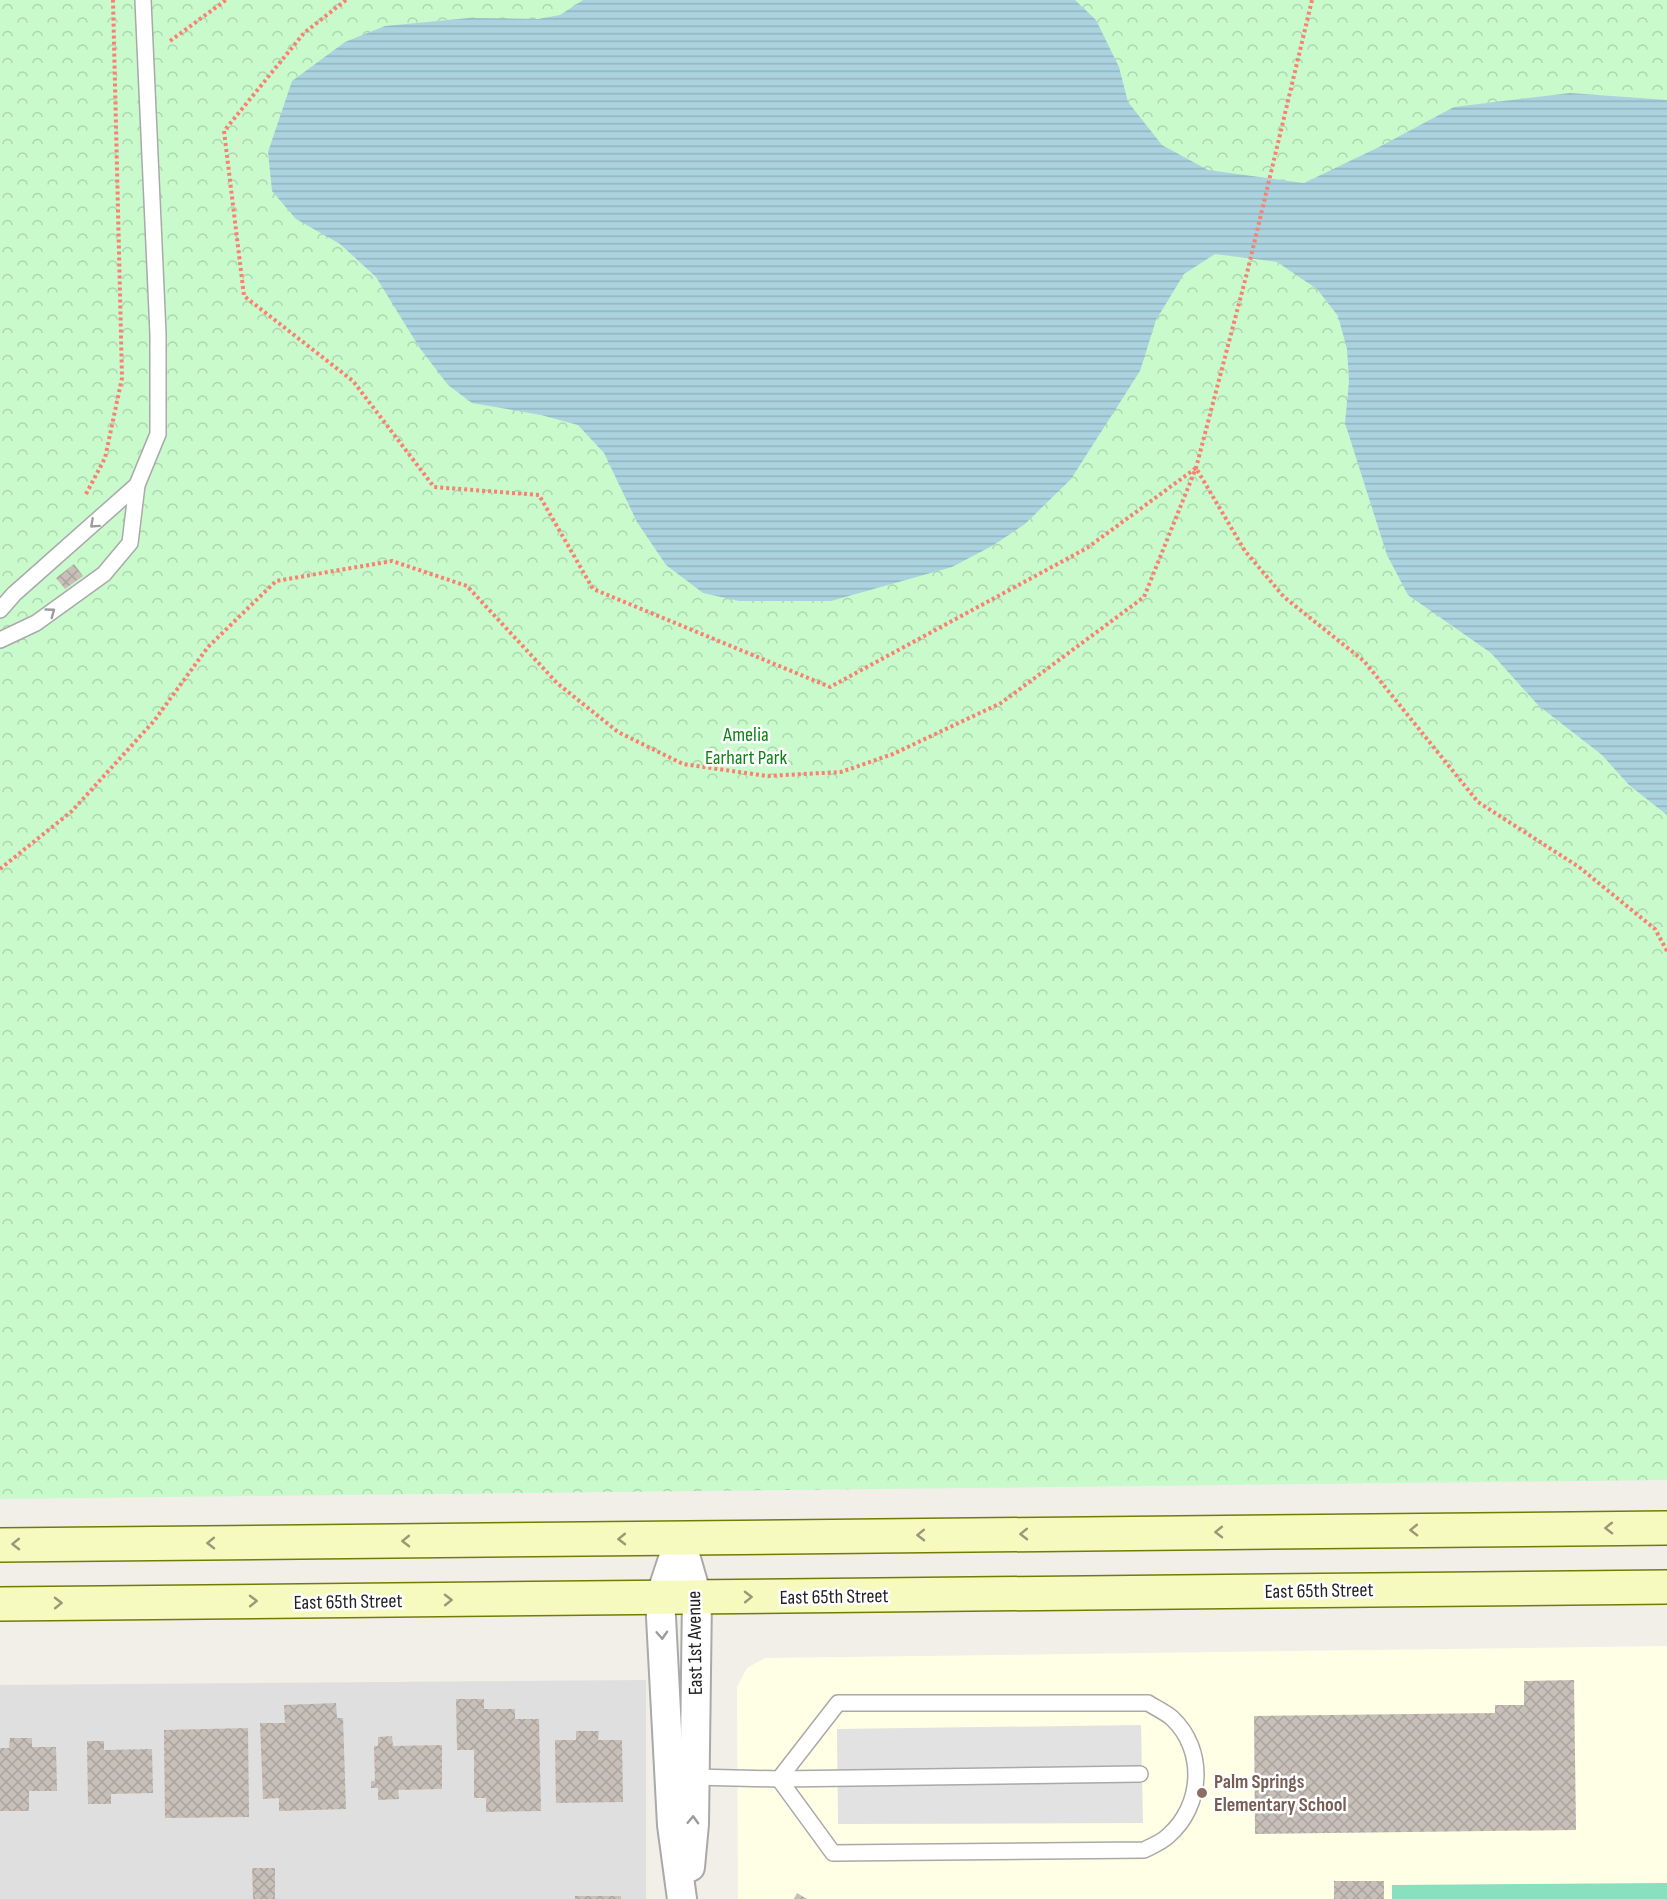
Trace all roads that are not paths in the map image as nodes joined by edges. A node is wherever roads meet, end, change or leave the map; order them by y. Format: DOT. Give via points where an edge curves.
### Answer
graph roads {
  1 [pos="143,0"];
  2 [pos="138,485"];
  3 [pos="0,610"];
  4 [pos="0,640"];
  5 [pos="1667,1528"];
  6 [pos="680,1538"];
  7 [pos="0,1545"];
  8 [pos="1667,1587"];
  9 [pos="697,1597"];
  10 [pos="660,1598"];
  11 [pos="0,1604"];
  12 [pos="1140,1773"];
  13 [pos="694,1777"];
  14 [pos="779,1779"];
  15 [pos="682,1899"];
  16 [pos="687,1899"];
  1 -- 2 [label="lane" via="158,334 158,434"];
  2 -- 3 [label="lane, one-way"];
  4 -- 2 [label="lane, one-way" via="36,623 104,574 130,543"];
  5 -- 6 [label="main road, one-way"];
  6 -- 7 [label="main road, one-way"];
  6 -- 9 [label="street, East 1st Avenue"];
  6 -- 10 [label="street, East 1st Avenue"];
  9 -- 8 [label="main road, East 65th Street, one-way"];
  9 -- 10 [label="main road, East 65th Street"];
  9 -- 13 [label="street, East 1st Avenue"];
  11 -- 10 [label="main road, East 65th Street, one-way"];
  10 -- 15 [label="street, East 1st Avenue, one-way" via="672,1825"];
  12 -- 14 [label="lane"];
  13 -- 14 [label="lane"];
  16 -- 13 [label="street, East 1st Avenue, one-way"];
  14 -- 14 [label="lane" via="833,1853 1144,1850 1168,1837 1186,1817 1196,1792 1197,1764 1188,1738 1172,1718 1148,1703 838,1703"];
}
